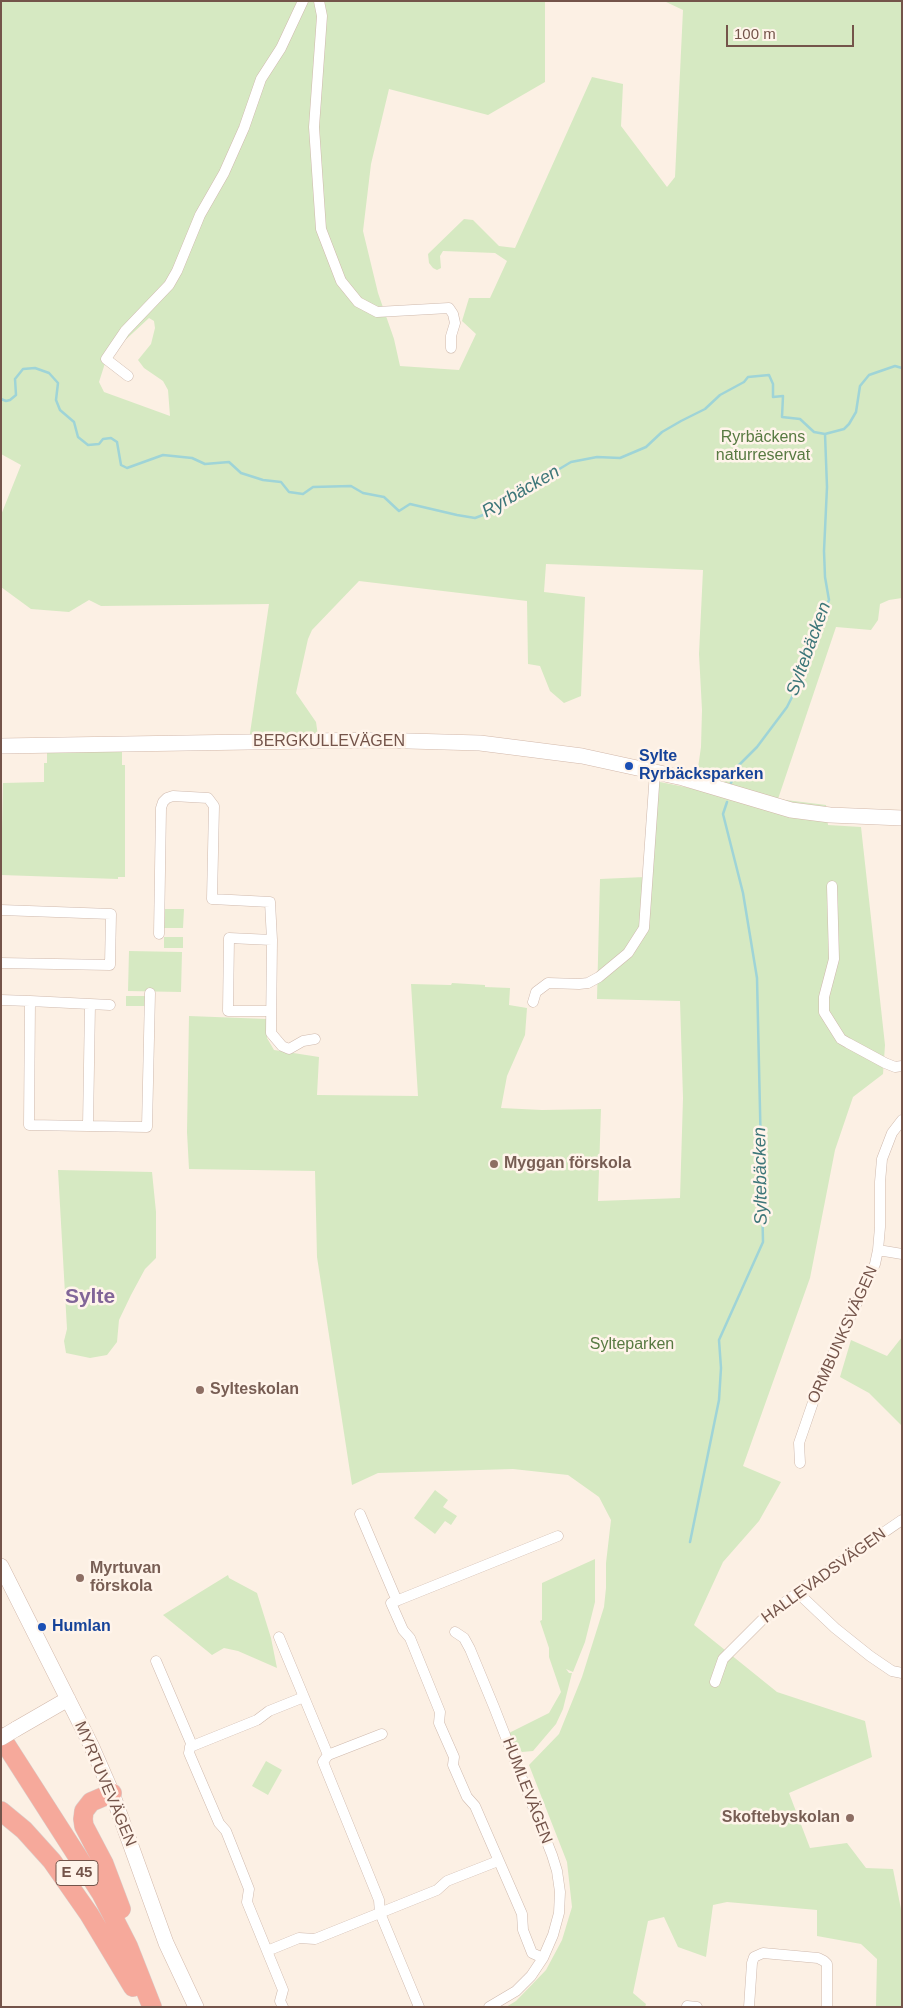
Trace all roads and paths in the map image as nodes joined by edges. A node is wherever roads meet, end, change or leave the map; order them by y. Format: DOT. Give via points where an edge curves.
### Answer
graph roads {
  1 [pos="303,1"];
  2 [pos="319,1"];
  3 [pos="451,348"];
  4 [pos="128,376"];
  5 [pos="1,746"];
  6 [pos="655,772"];
  7 [pos="902,818"];
  8 [pos="832,886"];
  9 [pos="1,910"];
  10 [pos="159,934"];
  11 [pos="272,940"];
  12 [pos="1,963"];
  13 [pos="150,993"];
  14 [pos="1,1000"];
  15 [pos="30,1001"];
  16 [pos="533,1002"];
  17 [pos="90,1004"];
  18 [pos="110,1005"];
  19 [pos="270,1011"];
  20 [pos="315,1039"];
  21 [pos="902,1066"];
  22 [pos="902,1120"];
  23 [pos="88,1126"];
  24 [pos="878,1250"];
  25 [pos="902,1254"];
  26 [pos="800,1463"];
  27 [pos="360,1514"];
  28 [pos="902,1520"];
  29 [pos="558,1536"];
  30 [pos="1,1566"];
  31 [pos="797,1592"];
  32 [pos="397,1601"];
  33 [pos="455,1632"];
  34 [pos="279,1637"];
  35 [pos="156,1662"];
  36 [pos="902,1673"];
  37 [pos="715,1682"];
  38 [pos="304,1697"];
  39 [pos="68,1699"];
  40 [pos="6,1734"];
  41 [pos="382,1734"];
  42 [pos="190,1747"];
  43 [pos="328,1755"];
  44 [pos="1,1759"];
  45 [pos="112,1793"];
  46 [pos="1,1812"];
  47 [pos="498,1861"];
  48 [pos="380,1913"];
  49 [pos="267,1951"];
  50 [pos="543,1958"];
  51 [pos="138,1983"];
  52 [pos="140,2007"];
  53 [pos="152,2007"];
  54 [pos="196,2007"];
  55 [pos="283,2007"];
  56 [pos="419,2007"];
  57 [pos="489,2007"];
  58 [pos="749,2007"];
  59 [pos="827,2007"];
  1 -- 4 [label="street" via="281,48 261,79 224,173 200,215 169,285 125,331 106,359"];
  2 -- 3 [label="street" via="322,16 314,127 321,230 341,281 358,302 377,312 449,308 455,323"];
  5 -- 6 [label="street, BERGKULLEVÄGEN" via="373,740 480,743 582,756"];
  6 -- 7 [label="street, BERGKULLEVÄGEN" via="791,810"];
  6 -- 16 [label="street" via="644,928 628,953 599,977 579,984 548,983 536,992"];
  8 -- 21 [label="street" via="834,958 824,997 824,1012 841,1039 885,1063"];
  9 -- 12 [label="street" via="111,914 110,965"];
  10 -- 11 [label="street" via="161,808 167,798 173,796 202,797 208,798 214,806 212,899 270,902"];
  11 -- 19 [label="street"];
  11 -- 19 [label="street" via="229,938 228,1011"];
  13 -- 23 [label="street" via="147,1127"];
  14 -- 15 [label="street"];
  15 -- 17 [label="street"];
  15 -- 23 [label="street" via="29,1125"];
  17 -- 18 [label="street"];
  17 -- 23 [label="street"];
  19 -- 20 [label="street" via="271,1033 282,1046 289,1049 302,1041"];
  22 -- 24 [label="street, ORMBUNKSVÄGEN" via="892,1133 882,1159"];
  24 -- 25 [label="street"];
  24 -- 26 [label="street, ORMBUNKSVÄGEN" via="870,1275 820,1382 800,1443"];
  27 -- 32 [label="street"];
  28 -- 31 [label="street, HALLEVADSVÄGEN"];
  29 -- 32 [label="street"];
  30 -- 39 [label="street, MYRTUVEVÄGEN"];
  31 -- 36 [label="street" via="870,1656 892,1671"];
  31 -- 37 [label="street, HALLEVADSVÄGEN" via="762,1620 723,1659"];
  32 -- 47 [label="street" via="391,1603 410,1638 440,1712 439,1723 454,1757 454,1766"];
  33 -- 50 [label="street, HUMLEVÄGEN" via="470,1648 557,1871 559,1913"];
  34 -- 38 [label="street"];
  35 -- 42 [label="street"];
  38 -- 42 [label="street"];
  38 -- 43 [label="street"];
  39 -- 40 [label="street"];
  39 -- 45 [label="street, MYRTUVEVÄGEN"];
  40 -- 51 [label="highway, E 45" via="115,1918"];
  41 -- 43 [label="street"];
  42 -- 49 [label="street" via="189,1752 219,1824 226,1831 250,1889 247,1902"];
  43 -- 48 [label="street" via="323,1762 379,1900"];
  44 -- 51 [label="highway, E 45" via="92,1898"];
  45 -- 51 [label="highway" via="87,1806 84,1826 104,1864 127,1923"];
  45 -- 54 [label="street, MYRTUVEVÄGEN" via="166,1943"];
  46 -- 51 [label="highway" via="24,1830 52,1861"];
  47 -- 48 [label="street"];
  47 -- 50 [label="street" via="522,1914 523,1930 532,1953"];
  48 -- 49 [label="street" via="315,1939 299,1938"];
  48 -- 56 [label="street"];
  49 -- 55 [label="street" via="284,1990 280,2001"];
  50 -- 57 [label="street, HUMLEVÄGEN" via="516,1991"];
  51 -- 52 [label="highway, E 45"];
  51 -- 53 [label="highway, E 45"];
  58 -- 59 [label="street" via="752,1963 754,1957 763,1953 824,1960 827,1964"];
}
